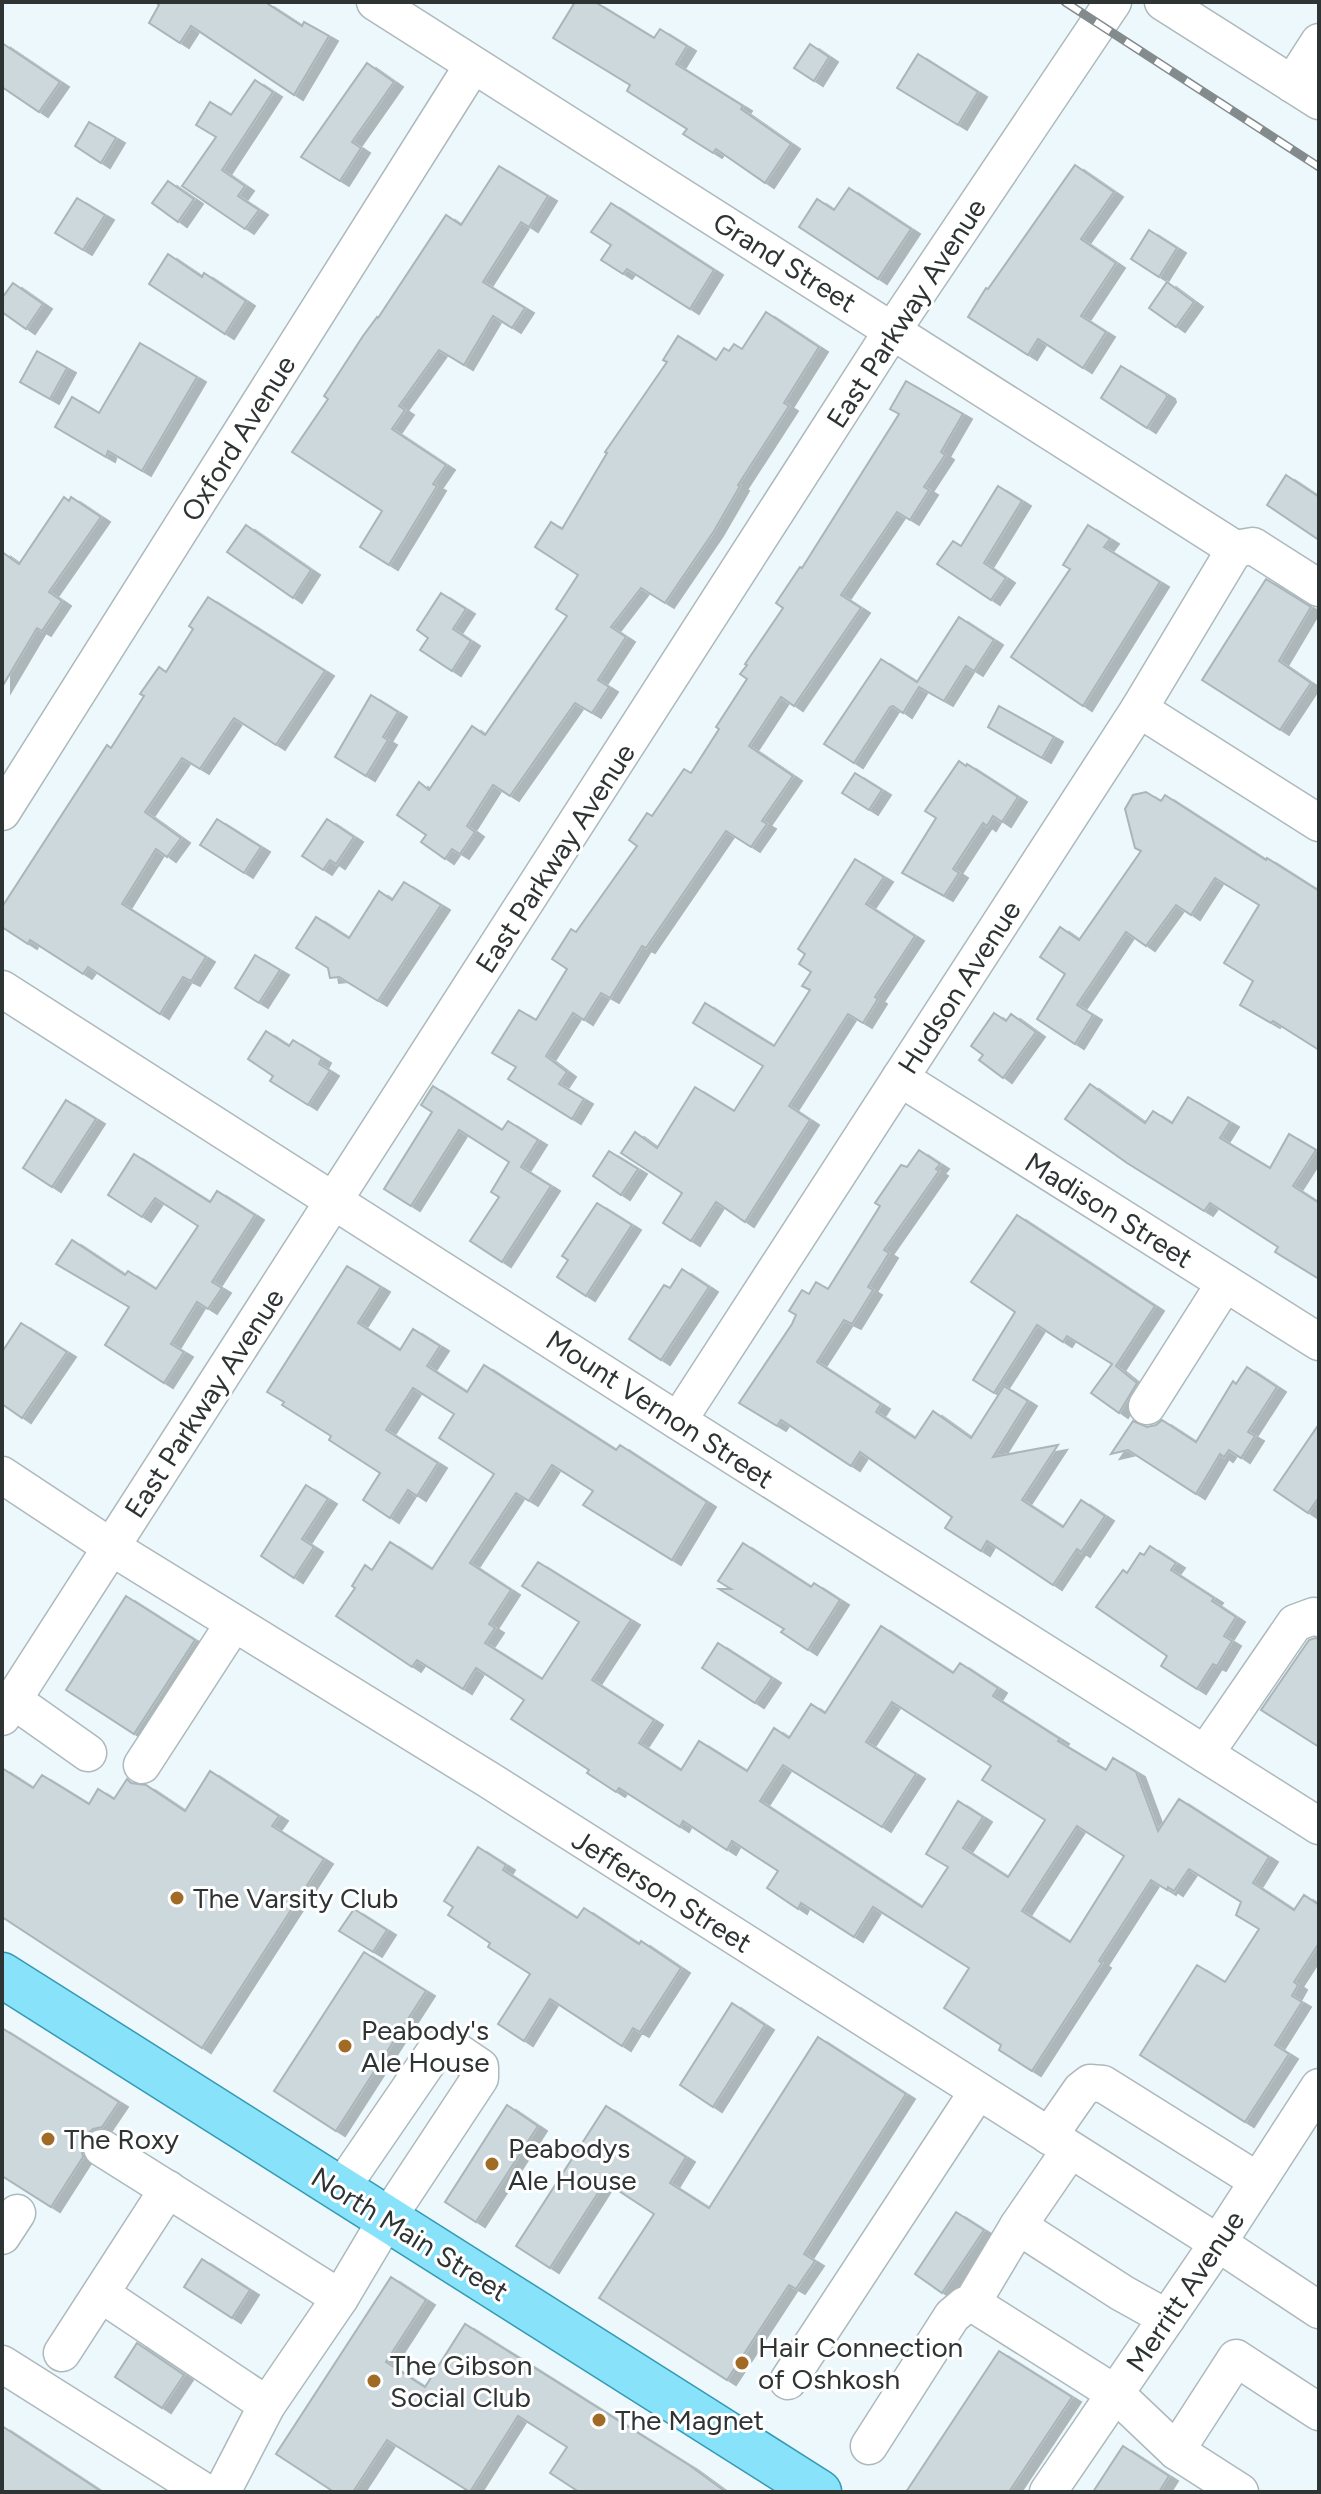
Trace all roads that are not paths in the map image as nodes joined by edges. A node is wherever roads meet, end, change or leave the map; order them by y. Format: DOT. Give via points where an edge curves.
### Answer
graph roads {
  1 [pos="375,2"];
  2 [pos="1113,2"];
  3 [pos="1163,2"];
  4 [pos="1319,42"];
  5 [pos="473,65"];
  6 [pos="1306,93"];
  7 [pos="892,331"];
  8 [pos="1235,549"];
  9 [pos="1319,588"];
  10 [pos="1139,709"];
  11 [pos="2,812"];
  12 [pos="1319,823"];
  13 [pos="2,989"];
  14 [pos="900,1078"];
  15 [pos="335,1200"];
  16 [pos="1225,1283"];
  17 [pos="1319,1342"];
  18 [pos="1147,1406"];
  19 [pos="678,1421"];
  20 [pos="2,1475"];
  21 [pos="111,1547"];
  22 [pos="1319,1618"];
  23 [pos="234,1623"];
  24 [pos="7,1709"];
  25 [pos="88,1753"];
  26 [pos="1205,1754"];
  27 [pos="142,1765"];
  28 [pos="1319,1826"];
  29 [pos="2,1975"];
  30 [pos="978,2091"];
  31 [pos="1314,2105"];
  32 [pos="1060,2143"];
  33 [pos="102,2148"];
  34 [pos="1258,2181"];
  35 [pos="168,2189"];
  36 [pos="340,2190"];
  37 [pos="387,2219"];
  38 [pos="1018,2226"];
  39 [pos="1218,2243"];
  40 [pos="101,2294"];
  41 [pos="340,2298"];
  42 [pos="1316,2301"];
  43 [pos="972,2303"];
  44 [pos="1167,2318"];
  45 [pos="62,2353"];
  46 [pos="2,2364"];
  47 [pos="788,2381"];
  48 [pos="1116,2394"];
  49 [pos="267,2405"];
  50 [pos="1319,2412"];
  51 [pos="869,2446"];
  52 [pos="1176,2451"];
  53 [pos="205,2492"];
  54 [pos="222,2492"];
  55 [pos="819,2492"];
  56 [pos="1048,2492"];
  57 [pos="1240,2492"];
  1 -- 5 [label="street, Grand Street"];
  2 -- 7 [label="street, East Parkway Avenue"];
  3 -- 6 [label="street"];
  4 -- 6 [label="street"];
  5 -- 7 [label="street, Grand Street"];
  5 -- 11 [label="street, Oxford Avenue"];
  7 -- 8 [label="street, Grand Street"];
  7 -- 15 [label="street, East Parkway Avenue"];
  8 -- 9 [label="street, Grand Street" via="1253,546"];
  8 -- 10 [label="street, Hudson Avenue"];
  10 -- 12 [label="street"];
  10 -- 14 [label="street, Hudson Avenue"];
  13 -- 15 [label="street, Mount Vernon Street"];
  14 -- 16 [label="street, Madison Street"];
  14 -- 19 [label="street, Hudson Avenue"];
  15 -- 19 [label="street, Mount Vernon Street"];
  15 -- 21 [label="street, East Parkway Avenue"];
  16 -- 17 [label="street, Madison Street"];
  16 -- 18 [label="street"];
  19 -- 26 [label="street, Mount Vernon Street"];
  20 -- 21 [label="street, Jefferson Street"];
  21 -- 23 [label="street, Jefferson Street"];
  21 -- 24 [label="street, East Parkway Avenue"];
  22 -- 26 [label="street" via="1295,1623"];
  23 -- 27 [label="street"];
  23 -- 30 [label="street, Jefferson Street"];
  24 -- 25 [label="street"];
  26 -- 28 [label="street, Mount Vernon Street"];
  29 -- 36 [label="main road, North Main Street"];
  30 -- 32 [label="street, Jefferson Street"];
  30 -- 47 [label="street"];
  31 -- 34 [label="street, Merritt Avenue"];
  32 -- 34 [label="street" via="1081,2090 1090,2083 1103,2084"];
  32 -- 38 [label="street"];
  32 -- 39 [label="street, Jefferson Street"];
  33 -- 35 [label="street"];
  34 -- 39 [label="street, Merritt Avenue"];
  35 -- 40 [label="street"];
  35 -- 41 [label="street"];
  36 -- 37 [label="main road, North Main Street"];
  36 -- 37 [label="street" via="436,2050 449,2046 463,2054 480,2067 480,2078"];
  37 -- 41 [label="street"];
  37 -- 55 [label="main road, North Main Street"];
  38 -- 43 [label="street"];
  38 -- 44 [label="street"];
  39 -- 42 [label="street, Jefferson Street"];
  39 -- 44 [label="street, Merritt Avenue"];
  40 -- 45 [label="street"];
  40 -- 49 [label="street"];
  41 -- 49 [label="street"];
  43 -- 48 [label="street"];
  43 -- 51 [label="street" via="952,2316"];
  44 -- 48 [label="street, Merritt Avenue"];
  46 -- 53 [label="street"];
  48 -- 52 [label="street"];
  48 -- 56 [label="street, Merritt Avenue"];
  49 -- 54 [label="street"];
  50 -- 52 [label="street" via="1236,2358"];
  52 -- 57 [label="street"];
}
